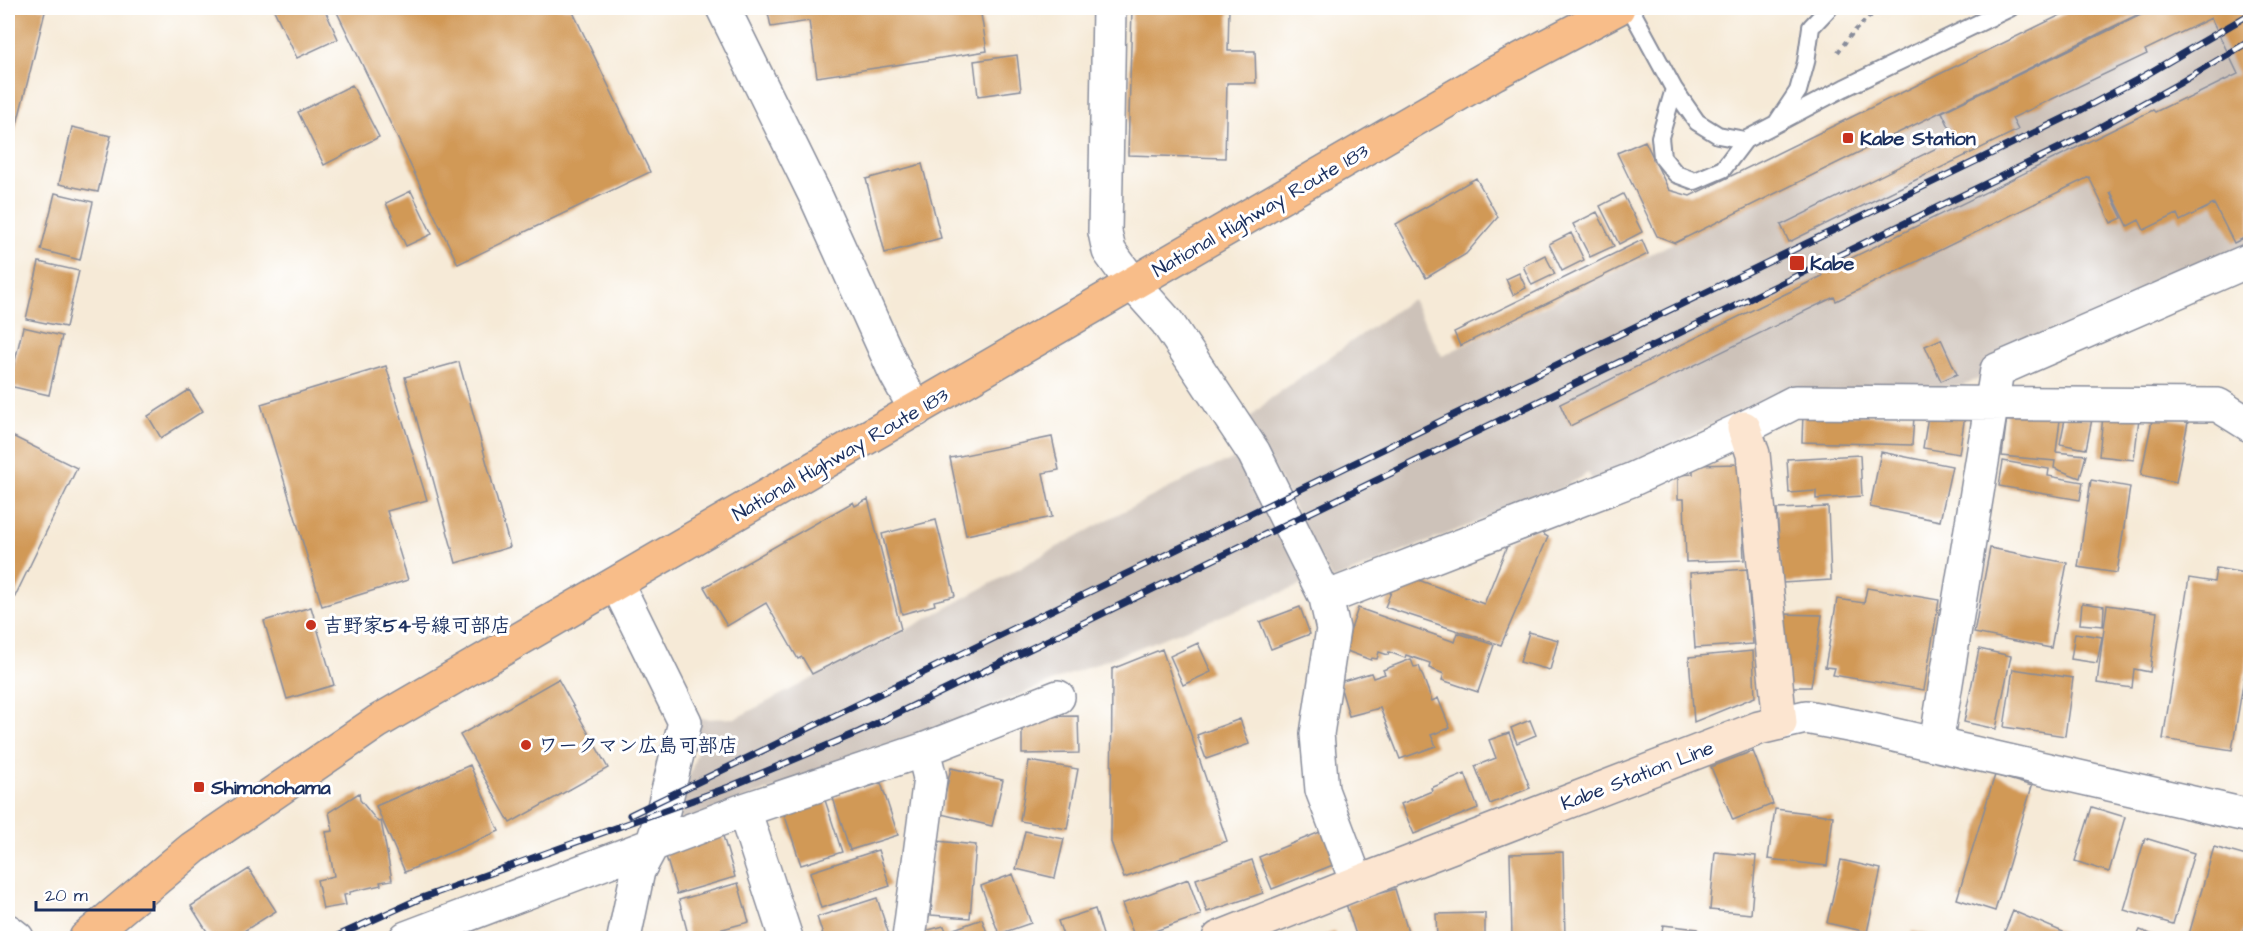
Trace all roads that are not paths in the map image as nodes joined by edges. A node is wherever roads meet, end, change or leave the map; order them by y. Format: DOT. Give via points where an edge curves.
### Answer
graph roads {
  1 [pos="723,8"];
  2 [pos="1109,8"];
  3 [pos="1618,8"];
  4 [pos="1630,8"];
  5 [pos="1829,8"];
  6 [pos="2010,8"];
  7 [pos="1674,89"];
  8 [pos="1776,124"];
  9 [pos="1744,140"];
  10 [pos="2250,261"];
  11 [pos="1134,284"];
  12 [pos="1992,403"];
  13 [pos="916,410"];
  14 [pos="2250,425"];
  15 [pos="1744,428"];
  16 [pos="617,584"];
  17 [pos="1326,598"];
  18 [pos="1058,697"];
  19 [pos="1780,723"];
  20 [pos="1936,744"];
  21 [pos="924,750"];
  22 [pos="744,810"];
  23 [pos="2250,816"];
  24 [pos="652,845"];
  25 [pos="1357,883"];
  26 [pos="8,931"];
  27 [pos="17,939"];
  28 [pos="86,939"];
  29 [pos="406,939"];
  30 [pos="624,939"];
  31 [pos="786,939"];
  32 [pos="909,939"];
  33 [pos="1219,939"];
  1 -- 13 [label="street"];
  2 -- 11 [label="street" via="1105,232 1109,250"];
  3 -- 11 [label="highway, National Highway Route 183" via="1496,73"];
  4 -- 7 [label="lane"];
  5 -- 8 [label="lane" via="1811,27 1798,91"];
  6 -- 8 [label="lane"];
  7 -- 9 [label="lane" via="1697,122 1718,135"];
  7 -- 9 [label="lane" via="1659,137 1662,157 1676,174 1695,181 1723,169"];
  8 -- 9 [label="lane"];
  10 -- 12 [label="street" via="1997,370"];
  11 -- 13 [label="highway, National Highway Route 183"];
  11 -- 17 [label="street" via="1167,322 1254,453"];
  12 -- 14 [label="street" via="2218,405"];
  12 -- 15 [label="street" via="1795,402"];
  12 -- 20 [label="street"];
  13 -- 16 [label="highway, National Highway Route 183"];
  15 -- 17 [label="street" via="1631,480"];
  15 -- 19 [label="main road" via="1753,454"];
  16 -- 24 [label="street" via="685,722"];
  16 -- 28 [label="highway, National Highway Route 183" via="377,722 193,848"];
  17 -- 25 [label="street" via="1333,629 1317,734 1322,790"];
  18 -- 21 [label="street"];
  19 -- 20 [label="street" via="1806,717"];
  19 -- 25 [label="main road, Kabe Station Line"];
  20 -- 23 [label="street"];
  21 -- 22 [label="street"];
  21 -- 32 [label="street" via="930,778"];
  22 -- 24 [label="street"];
  22 -- 31 [label="street"];
  24 -- 29 [label="street"];
  24 -- 30 [label="street" via="638,871"];
  25 -- 33 [label="main road, Kabe Station Line"];
  26 -- 27 [label="street"];
}
